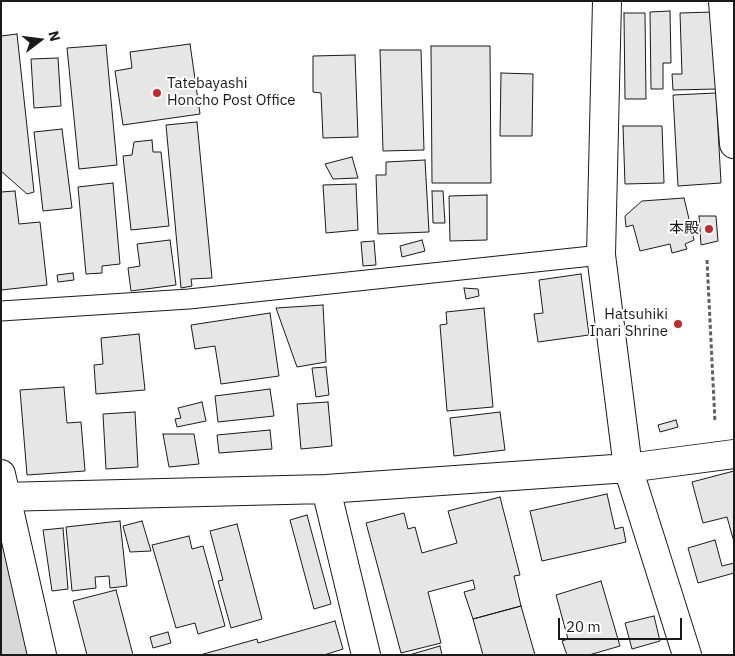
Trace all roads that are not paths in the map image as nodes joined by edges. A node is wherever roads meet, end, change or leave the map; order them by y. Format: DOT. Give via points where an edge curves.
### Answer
graph roads {
  1 [pos="607,1"];
  2 [pos="723,1"];
  3 [pos="734,144"];
  4 [pos="601,255"];
  5 [pos="1,311"];
  6 [pos="725,455"];
  7 [pos="628,468"];
  8 [pos="3,489"];
  9 [pos="326,489"];
  10 [pos="42,655"];
  11 [pos="366,655"];
  12 [pos="687,655"];
  1 -- 4 [label="street"];
  2 -- 3 [label="street"];
  4 -- 5 [label="lane" via="189,299"];
  4 -- 7 [label="street"];
  6 -- 7 [label="street"];
  7 -- 9 [label="street"];
  7 -- 12 [label="street"];
  8 -- 9 [label="street"];
  8 -- 10 [label="street"];
  9 -- 11 [label="street"];
}
